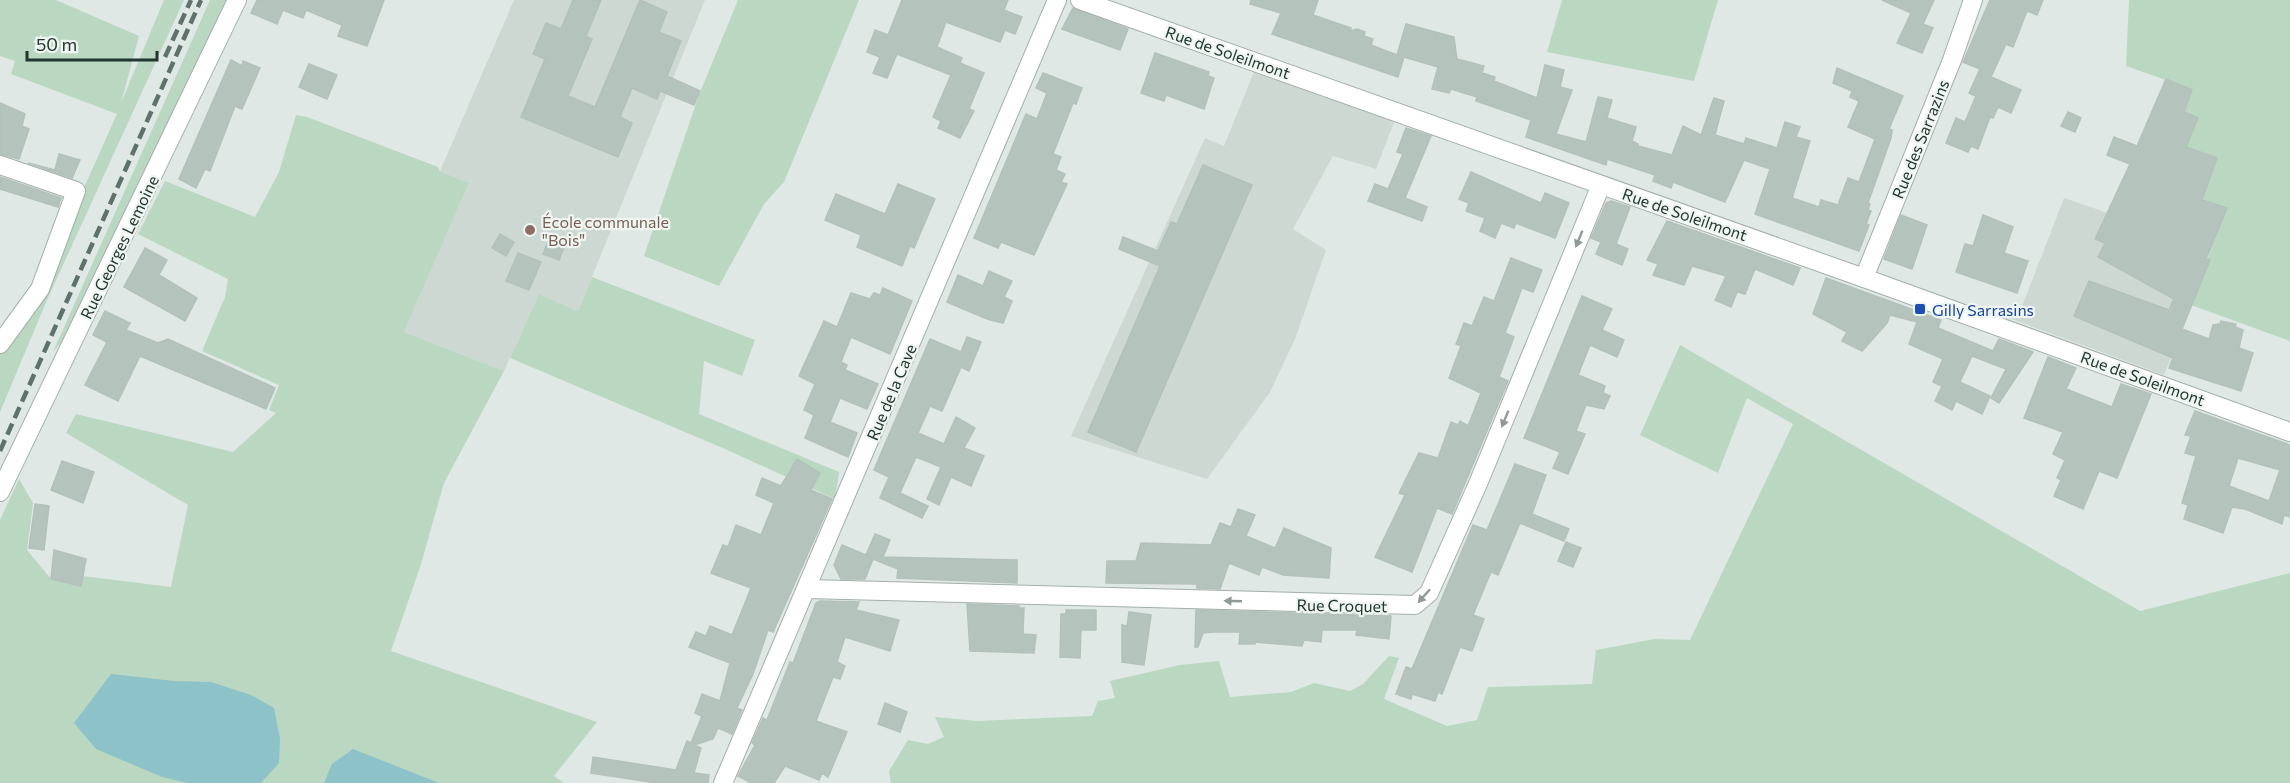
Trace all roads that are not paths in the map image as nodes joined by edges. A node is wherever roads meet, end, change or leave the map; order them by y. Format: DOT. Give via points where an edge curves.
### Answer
graph roads {
  1 [pos="237,0"];
  2 [pos="1057,0"];
  3 [pos="1080,0"];
  4 [pos="1973,0"];
  5 [pos="0,165"];
  6 [pos="1601,185"];
  7 [pos="1864,278"];
  8 [pos="0,344"];
  9 [pos="2290,432"];
  10 [pos="0,492"];
  11 [pos="807,589"];
  12 [pos="723,783"];
  1 -- 10 [label="street, Rue Georges Lemoine"];
  2 -- 11 [label="street, Rue de la Cave"];
  3 -- 6 [label="street, Rue de Soleilmont"];
  4 -- 7 [label="street, Rue des Sarrazins"];
  5 -- 8 [label="street" via="76,191 40,289"];
  6 -- 7 [label="street, Rue de Soleilmont"];
  6 -- 11 [label="street, Rue Croquet, one-way" via="1477,486 1429,592 1415,605"];
  7 -- 9 [label="street, Rue de Soleilmont"];
  11 -- 12 [label="street, Rue de la Cave"];
}
